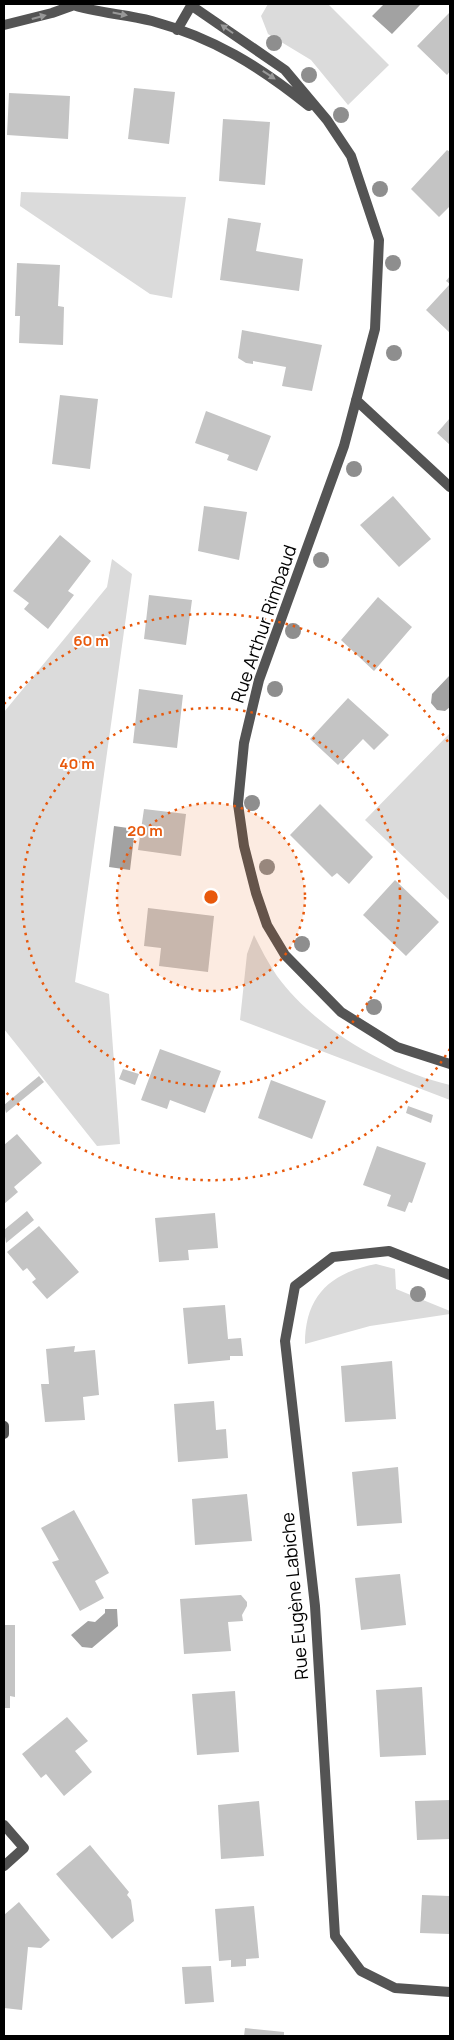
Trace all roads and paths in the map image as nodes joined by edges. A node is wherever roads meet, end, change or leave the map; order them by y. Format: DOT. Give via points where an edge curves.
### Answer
graph roads {
  1 [pos="73,4"];
  2 [pos="192,5"];
  3 [pos="4,25"];
  4 [pos="177,30"];
  5 [pos="326,120"];
  6 [pos="356,400"];
  7 [pos="450,487"];
  8 [pos="450,1064"];
  9 [pos="450,1275"];
  10 [pos="4,1426"];
  11 [pos="4,1434"];
  12 [pos="4,1825"];
  13 [pos="4,1866"];
  14 [pos="450,1992"];
  3 -- 1 [label="street, Rue Arthur Rimbaud, one-way"];
  1 -- 4 [label="street, Rue Arthur Rimbaud, one-way" via="153,21"];
  2 -- 4 [label="street, Rue Arthur Rimbaud"];
  5 -- 2 [label="street, Rue Arthur Rimbaud, one-way" via="285,70"];
  4 -- 5 [label="street, Rue Arthur Rimbaud, one-way" via="229,49 276,80"];
  5 -- 6 [label="street, Rue Arthur Rimbaud" via="351,156 379,240 375,329"];
  6 -- 7 [label="street"];
  6 -- 8 [label="street, Rue Arthur Rimbaud" via="344,446 259,680 244,744 238,804 256,894 267,926 285,955 341,1012 398,1047"];
  9 -- 14 [label="street, Rue Eugène Labiche" via="389,1251 334,1257 295,1286 285,1341 315,1606 335,1936 361,1971 394,1988"];
  10 -- 11 [label="street"];
  12 -- 13 [label="street" via="24,1848"];
}
